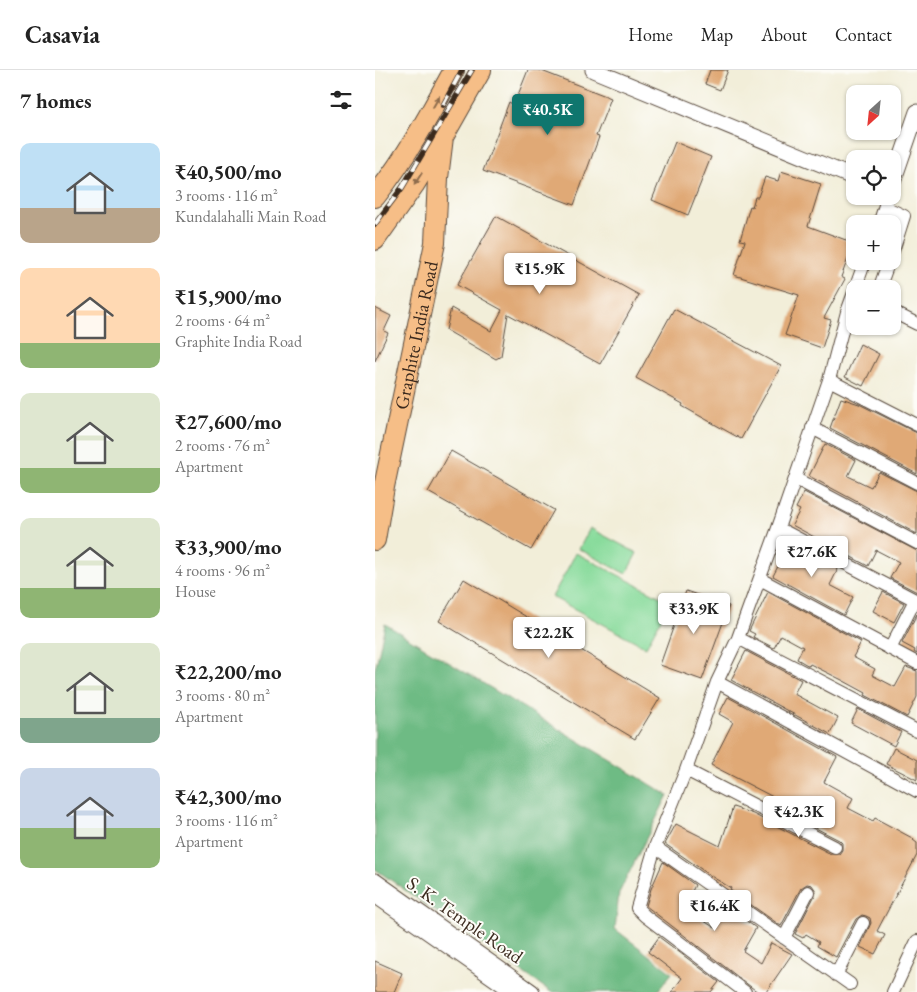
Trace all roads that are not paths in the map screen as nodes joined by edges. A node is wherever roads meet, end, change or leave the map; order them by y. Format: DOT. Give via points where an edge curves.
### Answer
graph roads {
  1 [pos="454,70"];
  2 [pos="481,70"];
  3 [pos="593,70"];
  4 [pos="917,112"];
  5 [pos="424,124"];
  6 [pos="443,137"];
  7 [pos="901,159"];
  8 [pos="846,174"];
  9 [pos="375,197"];
  10 [pos="891,205"];
  11 [pos="901,225"];
  12 [pos="375,240"];
  13 [pos="846,316"];
  14 [pos="901,316"];
  15 [pos="917,324"];
  16 [pos="829,380"];
  17 [pos="917,425"];
  18 [pos="812,428"];
  19 [pos="796,479"];
  20 [pos="917,483"];
  21 [pos="778,528"];
  22 [pos="375,540"];
  23 [pos="917,543"];
  24 [pos="760,579"];
  25 [pos="916,601"];
  26 [pos="738,638"];
  27 [pos="890,649"];
  28 [pos="917,663"];
  29 [pos="717,682"];
  30 [pos="917,731"];
  31 [pos="686,770"];
  32 [pos="917,791"];
  33 [pos="655,847"];
  34 [pos="835,847"];
  35 [pos="375,881"];
  36 [pos="808,892"];
  37 [pos="375,895"];
  38 [pos="863,923"];
  39 [pos="784,938"];
  40 [pos="917,941"];
  41 [pos="836,974"];
  42 [pos="850,984"];
  43 [pos="513,992"];
  44 [pos="532,992"];
  45 [pos="745,992"];
  46 [pos="893,992"];
  5 -- 1 [label="main road, one-way"];
  2 -- 6 [label="main road"];
  3 -- 8 [label="street"];
  4 -- 7 [label="street"];
  5 -- 6 [label="main road"];
  5 -- 9 [label="main road"];
  6 -- 12 [label="main road, one-way"];
  6 -- 22 [label="main road, Graphite India Road" via="435,244"];
  10 -- 11 [label="street" via="904,216"];
  13 -- 16 [label="street"];
  14 -- 15 [label="street"];
  16 -- 17 [label="street"];
  16 -- 18 [label="street"];
  18 -- 19 [label="street"];
  18 -- 20 [label="street"];
  19 -- 21 [label="street"];
  19 -- 23 [label="street"];
  21 -- 24 [label="street"];
  21 -- 25 [label="street"];
  24 -- 26 [label="street"];
  24 -- 27 [label="street"];
  25 -- 27 [label="street"];
  26 -- 29 [label="street"];
  26 -- 30 [label="street"];
  27 -- 28 [label="street"];
  29 -- 31 [label="street"];
  29 -- 32 [label="street"];
  31 -- 33 [label="street"];
  31 -- 34 [label="street"];
  33 -- 39 [label="street"];
  33 -- 45 [label="street" via="637,908"];
  35 -- 44 [label="street, S. K. Temple Road"];
  36 -- 39 [label="street"];
  37 -- 43 [label="street, S. K. Temple Road"];
  38 -- 41 [label="street"];
  39 -- 41 [label="street"];
  40 -- 46 [label="street"];
  41 -- 42 [label="street"];
}
